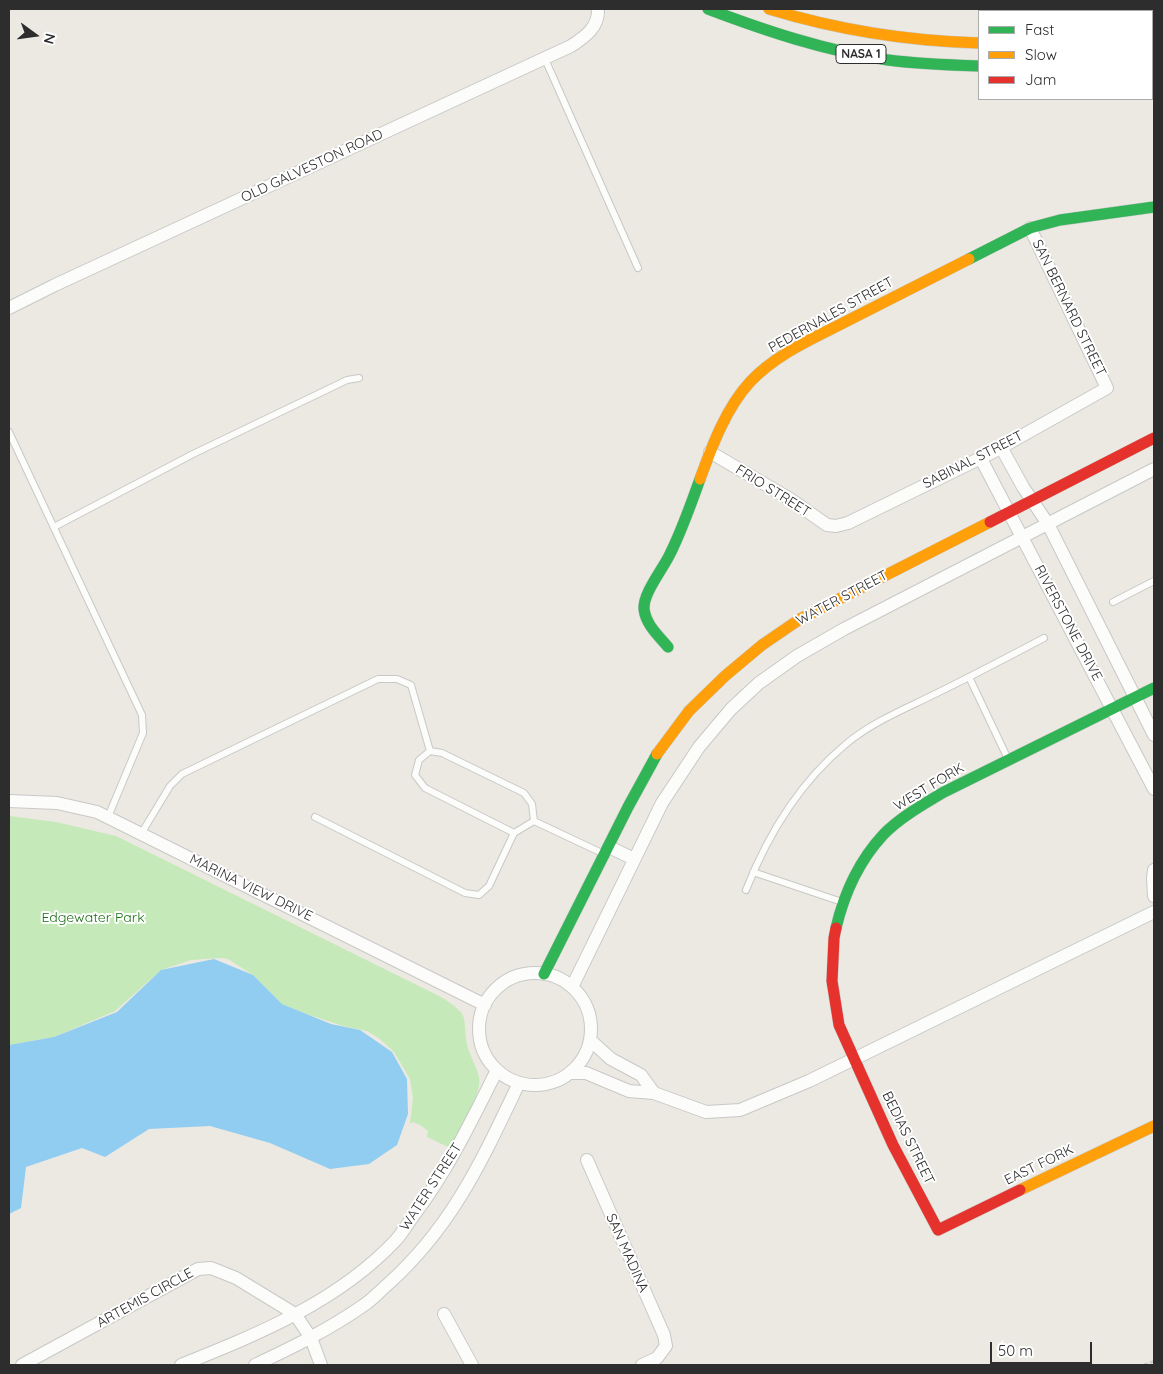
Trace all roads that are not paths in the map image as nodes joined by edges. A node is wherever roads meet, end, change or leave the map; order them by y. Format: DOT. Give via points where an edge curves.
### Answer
graph roads {
  1 [pos="598,9"];
  2 [pos="708,9"];
  3 [pos="772,10"];
  4 [pos="978,43"];
  5 [pos="544,59"];
  6 [pos="978,66"];
  7 [pos="1154,207"];
  8 [pos="1030,228"];
  9 [pos="638,268"];
  10 [pos="9,308"];
  11 [pos="360,378"];
  12 [pos="1107,388"];
  13 [pos="9,432"];
  14 [pos="1154,438"];
  15 [pos="1001,447"];
  16 [pos="710,452"];
  17 [pos="980,458"];
  18 [pos="1154,469"];
  19 [pos="1032,500"];
  20 [pos="1010,512"];
  21 [pos="1048,524"];
  22 [pos="836,526"];
  23 [pos="54,527"];
  24 [pos="1023,536"];
  25 [pos="1154,581"];
  26 [pos="1113,602"];
  27 [pos="1044,638"];
  28 [pos="668,647"];
  29 [pos="968,677"];
  30 [pos="1154,688"];
  31 [pos="1135,697"];
  32 [pos="1113,709"];
  33 [pos="1154,735"];
  34 [pos="430,751"];
  35 [pos="1009,760"];
  36 [pos="1154,788"];
  37 [pos="9,801"];
  38 [pos="108,817"];
  39 [pos="315,817"];
  40 [pos="534,821"];
  41 [pos="514,833"];
  42 [pos="141,834"];
  43 [pos="607,851"];
  44 [pos="634,859"];
  45 [pos="1154,870"];
  46 [pos="753,872"];
  47 [pos="746,890"];
  48 [pos="1154,896"];
  49 [pos="842,903"];
  50 [pos="1154,912"];
  51 [pos="544,974"];
  52 [pos="572,987"];
  53 [pos="485,1005"];
  54 [pos="590,1040"];
  55 [pos="854,1059"];
  56 [pos="497,1070"];
  57 [pos="570,1073"];
  58 [pos="519,1083"];
  59 [pos="654,1093"];
  60 [pos="1154,1126"];
  61 [pos="587,1160"];
  62 [pos="938,1230"];
  63 [pos="295,1314"];
  64 [pos="444,1314"];
  65 [pos="311,1338"];
  66 [pos="22,1365"];
  67 [pos="181,1365"];
  68 [pos="255,1365"];
  69 [pos="321,1365"];
  70 [pos="472,1365"];
  71 [pos="642,1365"];
  1 -- 5 [label="street, OLD GALVESTON ROAD" via="597,21 587,34"];
  2 -- 6 [label="main road, NASA 1" via="812,44 914,63"];
  3 -- 4 [label="main road, NASA 1" via="868,33 923,41"];
  5 -- 9 [label="lane"];
  5 -- 10 [label="street, OLD GALVESTON ROAD"];
  7 -- 8 [label="main road, PEDERNALES STREET" via="1060,220"];
  8 -- 12 [label="street, SAN BERNARD STREET"];
  8 -- 16 [label="main road, PEDERNALES STREET" via="814,338 778,360 751,381 734,402"];
  11 -- 23 [label="lane" via="347,380 193,454"];
  12 -- 15 [label="street, SABINAL STREET"];
  13 -- 23 [label="lane"];
  14 -- 19 [label="main road, WATER STREET"];
  15 -- 17 [label="street, SABINAL STREET"];
  15 -- 19 [label="street, RIVERSTONE DRIVE"];
  16 -- 22 [label="street, FRIO STREET" via="827,525"];
  16 -- 28 [label="main road, PEDERNALES STREET" via="685,520 644,607 647,622"];
  17 -- 20 [label="street, RIVERSTONE DRIVE"];
  17 -- 22 [label="street, SABINAL STREET"];
  18 -- 21 [label="street, WATER STREET"];
  19 -- 20 [label="main road, WATER STREET"];
  19 -- 21 [label="street, RIVERSTONE DRIVE"];
  20 -- 24 [label="street, RIVERSTONE DRIVE"];
  20 -- 43 [label="main road, WATER STREET" via="800,619 725,676 689,711 656,757"];
  21 -- 24 [label="street, WATER STREET"];
  21 -- 31 [label="street, RIVERSTONE DRIVE"];
  23 -- 38 [label="lane" via="142,715 143,733"];
  24 -- 32 [label="street, RIVERSTONE DRIVE"];
  24 -- 44 [label="street, WATER STREET" via="844,629 759,683 731,709 699,747 662,803"];
  25 -- 26 [label="lane"];
  27 -- 29 [label="lane"];
  29 -- 35 [label="lane"];
  29 -- 46 [label="lane" via="877,722 846,743 793,800 774,828"];
  30 -- 31 [label="main road, WEST FORK"];
  31 -- 32 [label="main road, WEST FORK"];
  31 -- 33 [label="street, RIVERSTONE DRIVE"];
  32 -- 35 [label="main road, WEST FORK"];
  32 -- 36 [label="street, RIVERSTONE DRIVE"];
  34 -- 40 [label="lane" via="442,753 524,794 532,804"];
  34 -- 41 [label="lane" via="419,760 415,775 425,788"];
  34 -- 42 [label="lane" via="411,685 397,679 378,680 182,774 170,786"];
  35 -- 49 [label="main road, WEST FORK" via="944,792 884,834 861,864"];
  37 -- 38 [label="street, MARINA VIEW DRIVE" via="57,803"];
  38 -- 42 [label="street, MARINA VIEW DRIVE"];
  39 -- 41 [label="lane" via="465,892 479,894 488,886"];
  40 -- 41 [label="lane"];
  40 -- 43 [label="lane"];
  42 -- 53 [label="street, MARINA VIEW DRIVE"];
  43 -- 44 [label="street"];
  43 -- 51 [label="main road, WATER STREET"];
  44 -- 52 [label="street, WATER STREET"];
  45 -- 48 [label="street"];
  46 -- 47 [label="lane"];
  46 -- 49 [label="lane"];
  49 -- 55 [label="main road, WEST FORK" via="834,938 832,981 839,1026"];
  50 -- 55 [label="street"];
  51 -- 52 [label="street" via="559,978"];
  51 -- 53 [label="street" via="516,977 504,983"];
  52 -- 54 [label="street" via="588,1011"];
  53 -- 56 [label="street" via="480,1022 481,1040 486,1056"];
  54 -- 57 [label="street" via="583,1058"];
  54 -- 59 [label="street" via="611,1059 641,1075"];
  55 -- 59 [label="street" via="740,1110 706,1112"];
  55 -- 62 [label="main road, BEDIAS STREET" via="893,1145"];
  56 -- 58 [label="street"];
  56 -- 63 [label="street, WATER STREET" via="452,1160 396,1239 331,1295"];
  57 -- 58 [label="street" via="554,1082 537,1085"];
  57 -- 59 [label="street" via="586,1073 629,1091"];
  58 -- 65 [label="street, WATER STREET" via="481,1162 437,1233 406,1268 366,1304"];
  60 -- 62 [label="main road, EAST FORK"];
  61 -- 71 [label="street, SAN MADINA" via="664,1335 666,1346 658,1358"];
  63 -- 65 [label="street"];
  63 -- 66 [label="street, ARTEMIS CIRCLE" via="236,1278 211,1268 198,1269"];
  63 -- 67 [label="street, WATER STREET" via="257,1335"];
  64 -- 70 [label="street"];
  65 -- 68 [label="street, WATER STREET"];
  65 -- 69 [label="street"];
}
